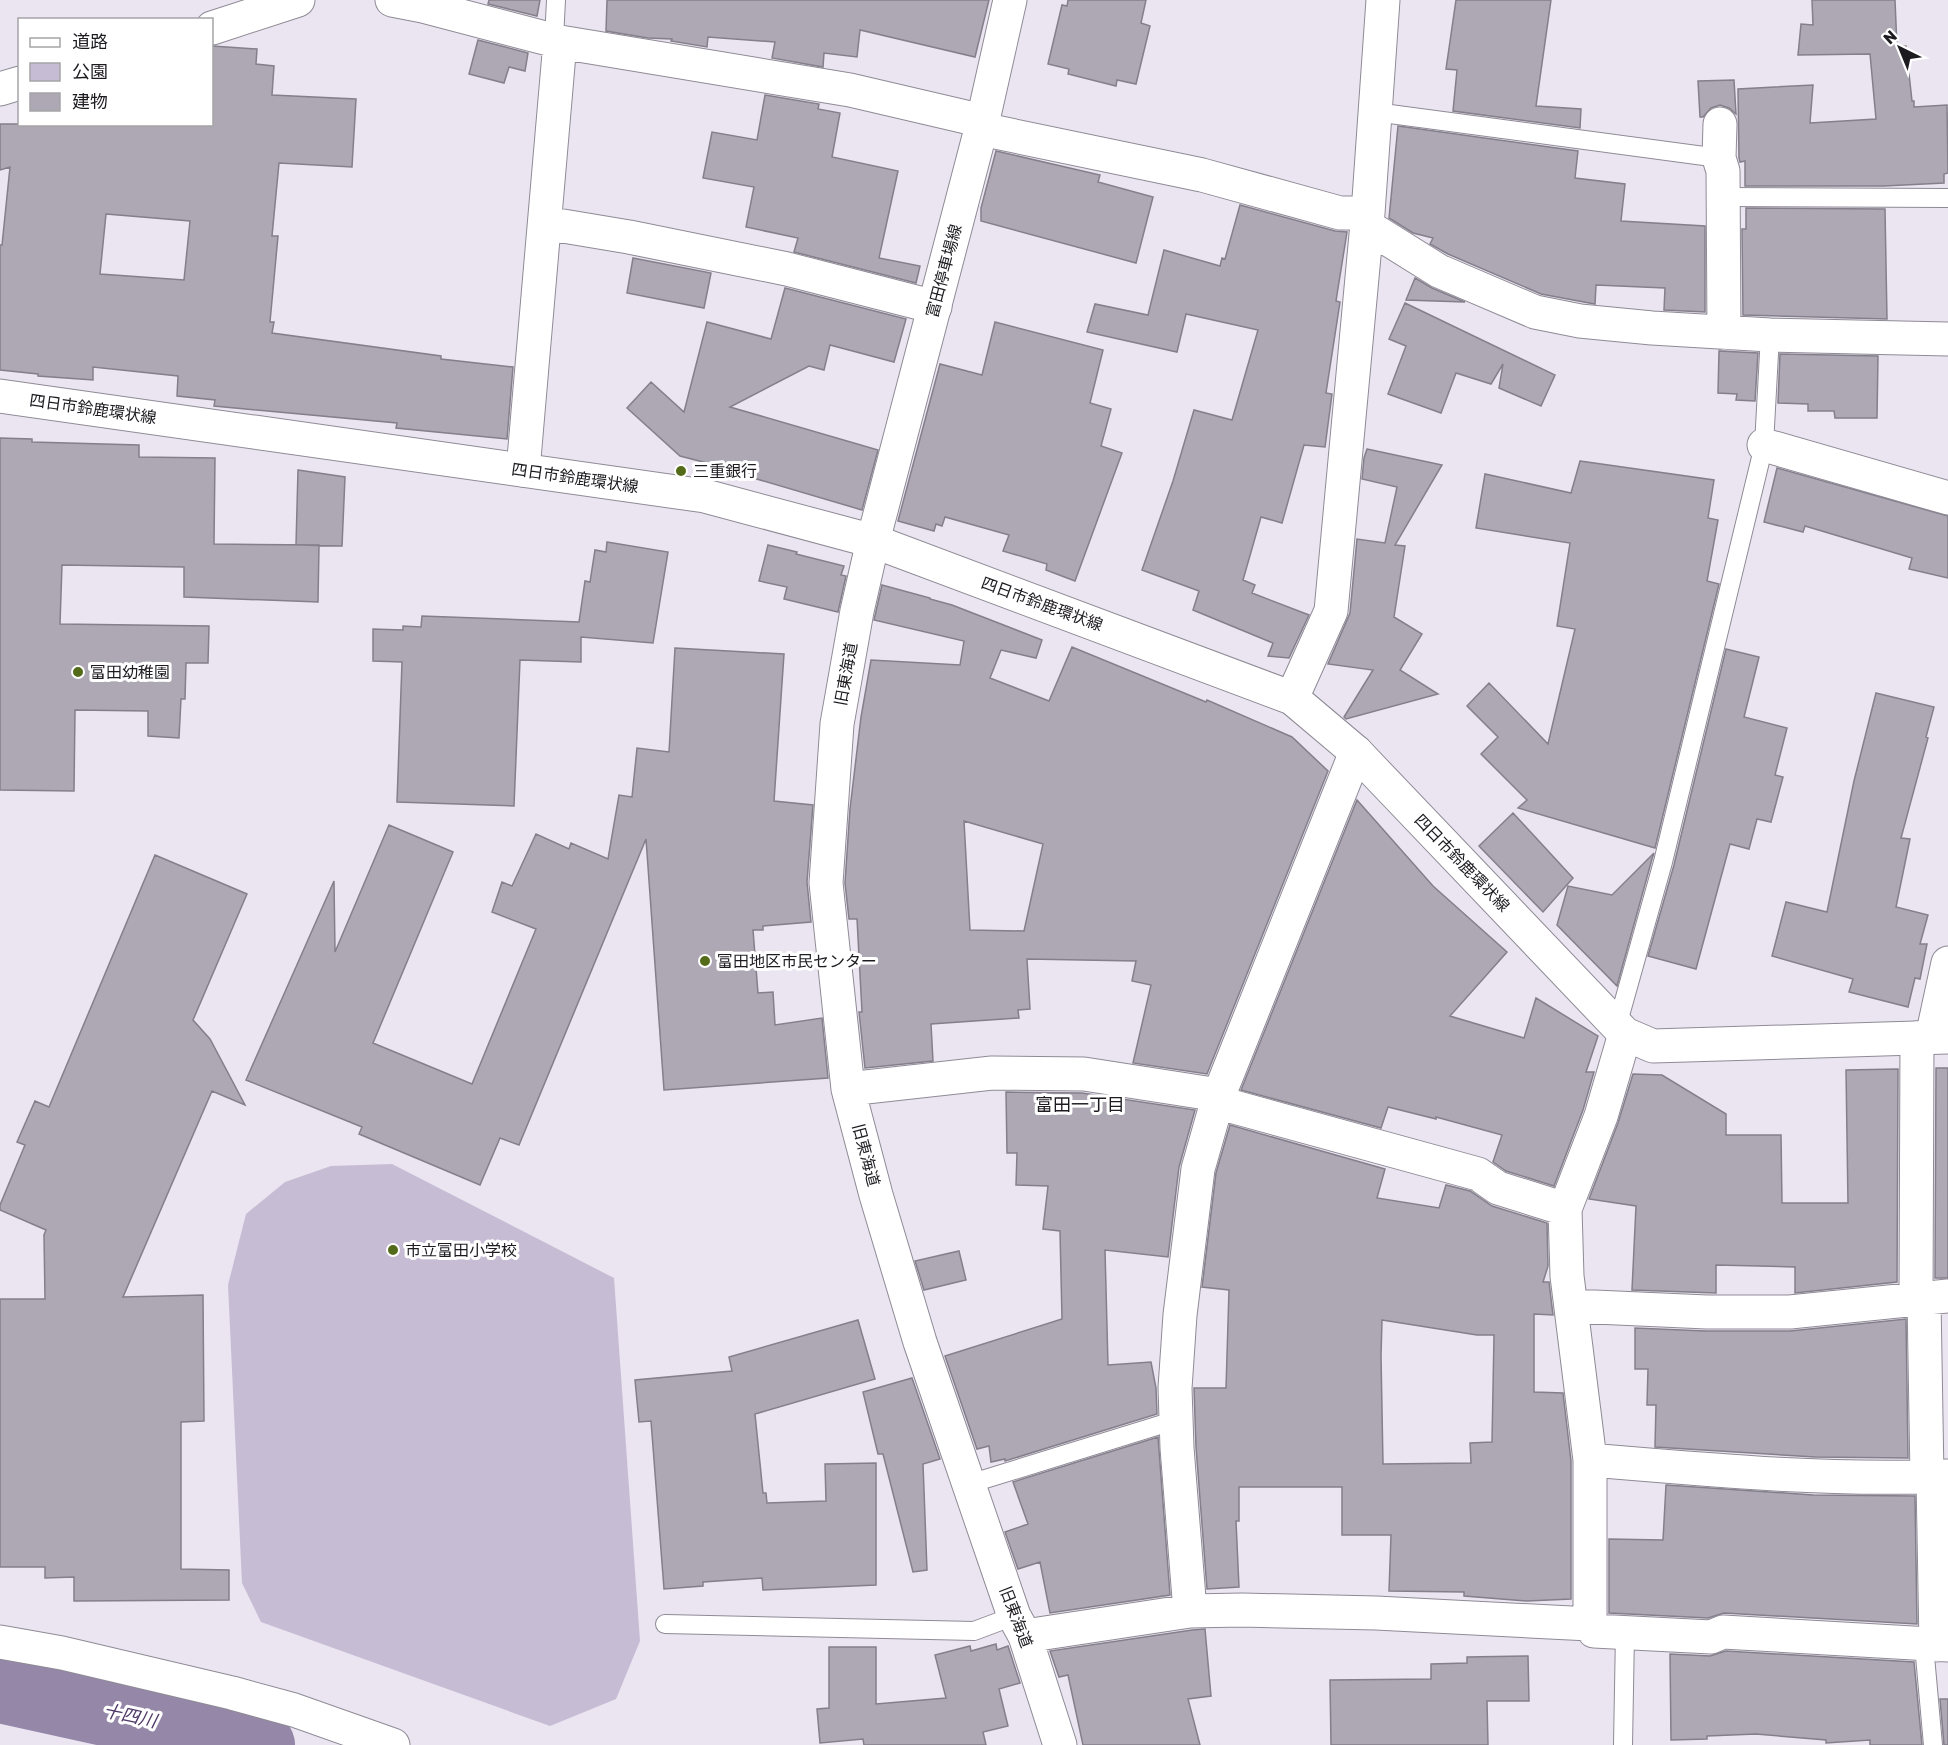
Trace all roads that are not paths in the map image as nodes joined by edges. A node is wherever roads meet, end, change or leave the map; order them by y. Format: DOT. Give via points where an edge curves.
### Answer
graph roads {
  1 [pos="298,0"];
  2 [pos="392,0"];
  3 [pos="556,0"];
  4 [pos="1010,0"];
  5 [pos="1383,0"];
  6 [pos="213,28"];
  7 [pos="557,41"];
  8 [pos="18,84"];
  9 [pos="0,89"];
  10 [pos="1375,112"];
  11 [pos="1720,124"];
  12 [pos="982,125"];
  13 [pos="1719,158"];
  14 [pos="1724,197"];
  15 [pos="1948,198"];
  16 [pos="1368,220"];
  17 [pos="545,224"];
  18 [pos="935,308"];
  19 [pos="1724,333"];
  20 [pos="1770,335"];
  21 [pos="1948,339"];
  22 [pos="0,396"];
  23 [pos="1764,446"];
  24 [pos="523,470"];
  25 [pos="1948,498"];
  26 [pos="873,541"];
  27 [pos="1292,698"];
  28 [pos="1356,752"];
  29 [pos="1948,963"];
  30 [pos="1621,1030"];
  31 [pos="1932,1037"];
  32 [pos="848,1089"];
  33 [pos="1217,1099"];
  34 [pos="1565,1209"];
  35 [pos="1929,1298"];
  36 [pos="1572,1306"];
  37 [pos="1176,1420"];
  38 [pos="1590,1460"];
  39 [pos="1936,1477"];
  40 [pos="969,1484"];
  41 [pos="1190,1611"];
  42 [pos="665,1624"];
  43 [pos="1590,1624"];
  44 [pos="1019,1626"];
  45 [pos="1625,1633"];
  46 [pos="0,1642"];
  47 [pos="1936,1645"];
  48 [pos="393,1745"];
  49 [pos="1060,1745"];
  50 [pos="1623,1745"];
  51 [pos="1933,1745"];
  1 -- 6 [label="street"];
  2 -- 7 [label="street"];
  3 -- 7 [label="lane"];
  4 -- 12 [label="street, 富田停車場線"];
  5 -- 10 [label="street"];
  7 -- 12 [label="street" via="850,90"];
  7 -- 17 [label="street"];
  8 -- 9 [label="street"];
  10 -- 13 [label="lane"];
  10 -- 16 [label="street"];
  11 -- 13 [label="street"];
  12 -- 16 [label="street" via="1202,175"];
  12 -- 18 [label="street, 富田停車場線"];
  13 -- 14 [label="street"];
  14 -- 15 [label="lane"];
  14 -- 19 [label="street"];
  16 -- 19 [label="street" via="1439,271 1535,312 1580,321"];
  16 -- 27 [label="street" via="1331,611"];
  17 -- 18 [label="street" via="787,269"];
  17 -- 24 [label="street"];
  18 -- 26 [label="street, 富田停車場線"];
  19 -- 20 [label="street"];
  20 -- 21 [label="street"];
  20 -- 23 [label="lane"];
  22 -- 24 [label="street, 四日市鈴鹿環状線"];
  23 -- 25 [label="street"];
  23 -- 30 [label="lane"];
  24 -- 26 [label="street, 四日市鈴鹿環状線" via="705,496"];
  26 -- 27 [label="street, 四日市鈴鹿環状線"];
  26 -- 32 [label="street, 旧東海道" via="837,724 826,883"];
  27 -- 28 [label="street, 四日市鈴鹿環状線"];
  28 -- 30 [label="street, 四日市鈴鹿環状線"];
  28 -- 33 [label="street"];
  29 -- 31 [label="street"];
  30 -- 31 [label="street, 四日市鈴鹿環状線" via="1653,1046"];
  30 -- 34 [label="street" via="1601,1116"];
  31 -- 35 [label="street"];
  32 -- 33 [label="street" via="992,1073 1084,1074"];
  32 -- 40 [label="street, 旧東海道" via="920,1342"];
  33 -- 34 [label="street" via="1478,1174 1498,1188"];
  33 -- 37 [label="street" via="1198,1169 1189,1233 1180,1315"];
  34 -- 36 [label="street"];
  35 -- 36 [label="street" via="1790,1312"];
  35 -- 39 [label="street"];
  36 -- 38 [label="street"];
  37 -- 40 [label="lane"];
  37 -- 41 [label="street"];
  38 -- 39 [label="street" via="1716,1470"];
  38 -- 43 [label="street"];
  39 -- 47 [label="street"];
  40 -- 44 [label="street, 旧東海道"];
  41 -- 43 [label="street" via="1376,1613"];
  41 -- 44 [label="street"];
  42 -- 44 [label="lane" via="974,1631"];
  43 -- 45 [label="street" via="1594,1631"];
  44 -- 49 [label="street, 旧東海道"];
  45 -- 47 [label="street" via="1711,1637 1723,1632"];
  45 -- 50 [label="lane"];
  46 -- 48 [label="street" via="232,1693"];
  47 -- 51 [label="lane"];
}
